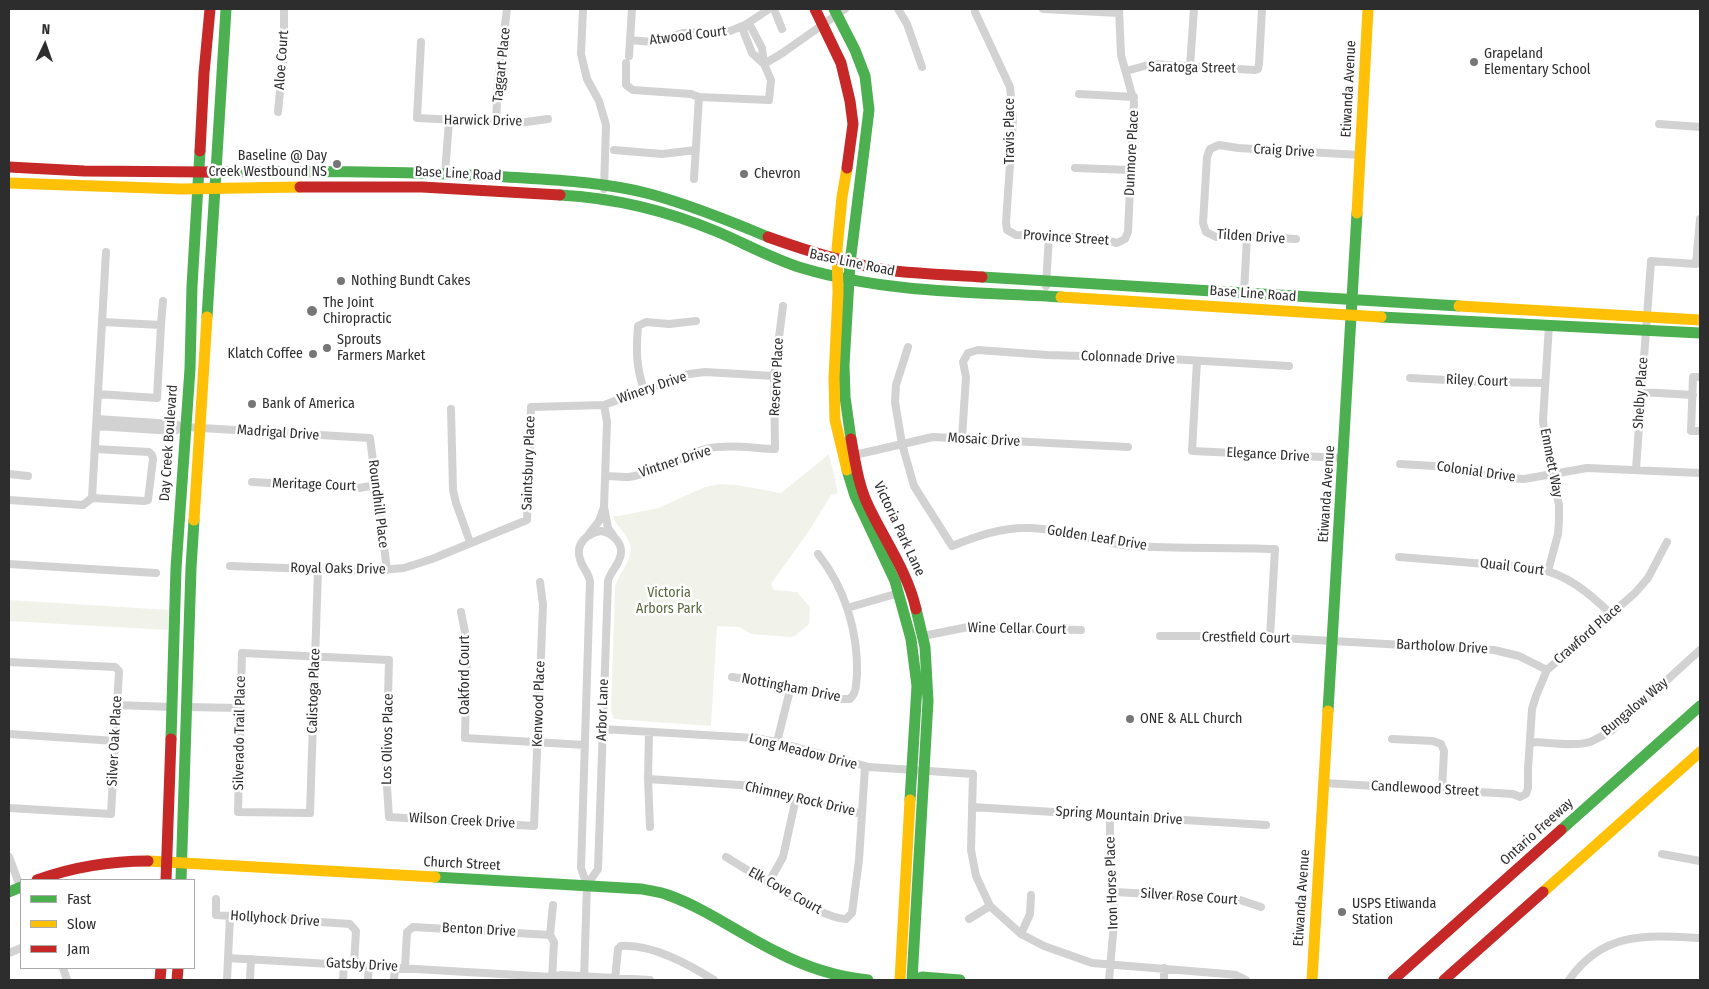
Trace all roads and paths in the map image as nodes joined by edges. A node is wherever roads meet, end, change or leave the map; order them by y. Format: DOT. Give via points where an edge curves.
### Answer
graph roads {
  1 [pos="210,9"];
  2 [pos="226,9"];
  3 [pos="284,9"];
  4 [pos="508,9"];
  5 [pos="583,9"];
  6 [pos="632,9"];
  7 [pos="769,9"];
  8 [pos="774,9"];
  9 [pos="815,9"];
  10 [pos="898,9"];
  11 [pos="975,9"];
  12 [pos="1043,9"];
  13 [pos="1194,9"];
  14 [pos="1262,9"];
  15 [pos="1368,9"];
  16 [pos="1119,11"];
  17 [pos="834,15"];
  18 [pos="745,25"];
  19 [pos="782,29"];
  20 [pos="630,40"];
  21 [pos="421,42"];
  22 [pos="764,64"];
  23 [pos="1190,66"];
  24 [pos="922,67"];
  25 [pos="1126,71"];
  26 [pos="1079,94"];
  27 [pos="699,97"];
  28 [pos="1134,97"];
  29 [pos="278,112"];
  30 [pos="548,119"];
  31 [pos="449,121"];
  32 [pos="496,122"];
  33 [pos="1659,124"];
  34 [pos="1700,126"];
  35 [pos="614,150"];
  36 [pos="696,150"];
  37 [pos="1360,156"];
  38 [pos="9,167"];
  39 [pos="1075,168"];
  40 [pos="1131,170"];
  41 [pos="215,171"];
  42 [pos="199,172"];
  43 [pos="431,173"];
  44 [pos="445,173"];
  45 [pos="694,178"];
  46 [pos="9,182"];
  47 [pos="604,185"];
  48 [pos="368,186"];
  49 [pos="198,188"];
  50 [pos="214,188"];
  51 [pos="604,199"];
  52 [pos="1700,219"];
  53 [pos="1007,230"];
  54 [pos="1206,232"];
  55 [pos="1049,236"];
  56 [pos="1247,236"];
  57 [pos="1125,239"];
  58 [pos="1296,240"];
  59 [pos="106,252"];
  60 [pos="838,260"];
  61 [pos="850,263"];
  62 [pos="844,279"];
  63 [pos="1046,282"];
  64 [pos="1244,292"];
  65 [pos="1045,296"];
  66 [pos="1352,300"];
  67 [pos="163,301"];
  68 [pos="783,306"];
  69 [pos="1352,315"];
  70 [pos="1647,318"];
  71 [pos="1700,320"];
  72 [pos="696,321"];
  73 [pos="102,322"];
  74 [pos="161,325"];
  75 [pos="1548,325"];
  76 [pos="1646,330"];
  77 [pos="1700,333"];
  78 [pos="908,347"];
  79 [pos="1196,360"];
  80 [pos="1289,366"];
  81 [pos="774,376"];
  82 [pos="1700,377"];
  83 [pos="1410,378"];
  84 [pos="1545,383"];
  85 [pos="644,390"];
  86 [pos="1641,392"];
  87 [pos="98,394"];
  88 [pos="1693,395"];
  89 [pos="604,405"];
  90 [pos="531,407"];
  91 [pos="451,409"];
  92 [pos="96,422"];
  93 [pos="186,427"];
  94 [pos="200,428"];
  95 [pos="1700,431"];
  96 [pos="370,438"];
  97 [pos="962,438"];
  98 [pos="902,444"];
  99 [pos="1128,447"];
  100 [pos="775,449"];
  101 [pos="95,450"];
  102 [pos="848,457"];
  103 [pos="1344,458"];
  104 [pos="1400,464"];
  105 [pos="1636,469"];
  106 [pos="1552,473"];
  107 [pos="1700,473"];
  108 [pos="9,474"];
  109 [pos="28,476"];
  110 [pos="605,476"];
  111 [pos="252,482"];
  112 [pos="376,485"];
  113 [pos="92,498"];
  114 [pos="9,500"];
  115 [pos="604,507"];
  116 [pos="527,520"];
  117 [pos="588,535"];
  118 [pos="614,536"];
  119 [pos="470,542"];
  120 [pos="1667,542"];
  121 [pos="818,554"];
  122 [pos="1399,557"];
  123 [pos="9,564"];
  124 [pos="230,566"];
  125 [pos="318,569"];
  126 [pos="387,570"];
  127 [pos="1548,570"];
  128 [pos="156,573"];
  129 [pos="540,582"];
  130 [pos="899,593"];
  131 [pos="847,608"];
  132 [pos="462,612"];
  133 [pos="1611,614"];
  134 [pos="1081,630"];
  135 [pos="922,636"];
  136 [pos="1160,636"];
  137 [pos="1270,637"];
  138 [pos="1332,641"];
  139 [pos="1700,650"];
  140 [pos="315,657"];
  141 [pos="9,662"];
  142 [pos="1547,670"];
  143 [pos="732,677"];
  144 [pos="790,686"];
  145 [pos="118,704"];
  146 [pos="1700,706"];
  147 [pos="172,707"];
  148 [pos="186,707"];
  149 [pos="240,708"];
  150 [pos="602,729"];
  151 [pos="649,732"];
  152 [pos="9,734"];
  153 [pos="1392,739"];
  154 [pos="116,741"];
  155 [pos="537,742"];
  156 [pos="776,742"];
  157 [pos="1530,742"];
  158 [pos="586,746"];
  159 [pos="1700,752"];
  160 [pos="865,766"];
  161 [pos="918,771"];
  162 [pos="648,779"];
  163 [pos="1324,783"];
  164 [pos="1442,790"];
  165 [pos="1526,794"];
  166 [pos="796,798"];
  167 [pos="972,807"];
  168 [pos="9,808"];
  169 [pos="238,812"];
  170 [pos="862,814"];
  171 [pos="1110,815"];
  172 [pos="389,817"];
  173 [pos="1266,825"];
  174 [pos="534,826"];
  175 [pos="650,827"];
  176 [pos="1662,854"];
  177 [pos="9,857"];
  178 [pos="726,857"];
  179 [pos="1700,861"];
  180 [pos="167,862"];
  181 [pos="182,863"];
  182 [pos="40,879"];
  183 [pos="166,879"];
  184 [pos="181,879"];
  185 [pos="769,882"];
  186 [pos="20,884"];
  187 [pos="587,886"];
  188 [pos="1114,892"];
  189 [pos="1032,895"];
  190 [pos="216,900"];
  191 [pos="553,904"];
  192 [pos="990,906"];
  193 [pos="1262,907"];
  194 [pos="230,916"];
  195 [pos="968,919"];
  196 [pos="550,934"];
  197 [pos="1021,934"];
  198 [pos="1700,938"];
  199 [pos="228,958"];
  200 [pos="251,959"];
  201 [pos="344,964"];
  202 [pos="354,964"];
  203 [pos="369,965"];
  204 [pos="1111,965"];
  205 [pos="395,967"];
  206 [pos="404,967"];
  207 [pos="1164,968"];
  208 [pos="552,978"];
  209 [pos="584,978"];
  210 [pos="615,979"];
  211 [pos="227,980"];
  212 [pos="250,980"];
  213 [pos="343,980"];
  214 [pos="368,980"];
  215 [pos="394,980"];
  216 [pos="650,980"];
  217 [pos="714,980"];
  218 [pos="868,980"];
  219 [pos="900,980"];
  220 [pos="914,980"];
  221 [pos="960,980"];
  222 [pos="1110,980"];
  223 [pos="1164,980"];
  224 [pos="1246,980"];
  225 [pos="1312,980"];
  226 [pos="1393,980"];
  227 [pos="1444,980"];
  228 [pos="1569,980"];
  1 -- 42 [label="main road, Day Creek Boulevard"];
  2 -- 41 [label="main road, Day Creek Boulevard"];
  3 -- 29 [label="street, Aloe Court"];
  4 -- 32 [label="street, Taggart Place"];
  5 -- 47 [label="street" via="582,61 606,125"];
  6 -- 20 [label="street, Atwood Court"];
  7 -- 18 [label="street, Atwood Court"];
  8 -- 19 [label="street"];
  9 -- 17 [label="main road, Victoria Park Lane"];
  10 -- 24 [label="street" via="907,24"];
  11 -- 53 [label="street, Travis Place" via="1010,87 1013,120"];
  12 -- 16 [label="street"];
  13 -- 23 [label="street"];
  14 -- 23 [label="street, Saratoga Street" via="1258,68"];
  15 -- 37 [label="main road, Etiwanda Avenue"];
  16 -- 25 [label="street, Dunmore Place" via="1121,55"];
  17 -- 22 [label="street"];
  17 -- 60 [label="main road, Victoria Park Lane" via="853,124 842,197"];
  17 -- 61 [label="main road, Victoria Park Lane" via="855,50 865,76 869,110"];
  18 -- 20 [label="street, Atwood Court" via="730,31 672,36 664,41"];
  18 -- 22 [label="street, Atwood Court" via="751,27"];
  20 -- 27 [label="street, Atwood Court" via="626,85 632,90"];
  21 -- 31 [label="street, Harwick Drive" via="417,118"];
  22 -- 27 [label="street" via="771,80 769,100"];
  23 -- 25 [label="street, Saratoga Street" via="1152,64"];
  25 -- 28 [label="street, Dunmore Place"];
  26 -- 28 [label="street"];
  27 -- 36 [label="street"];
  28 -- 40 [label="street, Dunmore Place"];
  30 -- 32 [label="street, Harwick Drive"];
  31 -- 32 [label="street, Harwick Drive"];
  31 -- 44 [label="street"];
  33 -- 34 [label="street"];
  35 -- 36 [label="street" via="662,154"];
  36 -- 45 [label="street"];
  37 -- 54 [label="street, Craig Drive" via="1219,145 1210,149 1203,223"];
  37 -- 66 [label="main road, Etiwanda Avenue"];
  38 -- 42 [label="main road, Base Line Road"];
  39 -- 40 [label="street"];
  40 -- 57 [label="street, Dunmore Place"];
  41 -- 42 [label="main road, Base Line Road"];
  41 -- 43 [label="main road, Base Line Road"];
  41 -- 50 [label="main road, Day Creek Boulevard"];
  42 -- 49 [label="main road, Day Creek Boulevard"];
  43 -- 44 [label="main road, Base Line Road"];
  43 -- 48 [label="main road" via="412,180 373,178"];
  44 -- 47 [label="main road, Base Line Road"];
  46 -- 49 [label="main road, Base Line Road"];
  47 -- 51 [label="street"];
  47 -- 60 [label="main road, Base Line Road" via="650,194 695,208 789,245"];
  48 -- 50 [label="main road, Base Line Road"];
  48 -- 51 [label="main road, Base Line Road"];
  49 -- 50 [label="main road, Base Line Road"];
  49 -- 93 [label="main road, Day Creek Boulevard"];
  50 -- 94 [label="main road, Day Creek Boulevard"];
  51 -- 62 [label="main road, Base Line Road" via="674,216 779,260"];
  52 -- 70 [label="street, Shelby Place" via="1696,264 1651,262"];
  53 -- 55 [label="street, Province Street" via="1016,234"];
  54 -- 56 [label="street, Tilden Drive" via="1216,237"];
  55 -- 57 [label="street, Province Street" via="1097,238 1117,243"];
  55 -- 63 [label="street"];
  56 -- 58 [label="street, Tilden Drive"];
  56 -- 64 [label="street"];
  59 -- 73 [label="street"];
  60 -- 61 [label="main road, Base Line Road"];
  60 -- 62 [label="main road, Victoria Park Lane"];
  61 -- 62 [label="main road, Victoria Park Lane"];
  61 -- 63 [label="main road, Base Line Road" via="912,272"];
  62 -- 65 [label="main road, Base Line Road" via="916,290"];
  62 -- 102 [label="main road, Victoria Park Lane" via="834,383 835,420"];
  63 -- 64 [label="main road, Base Line Road"];
  63 -- 65 [label="street"];
  64 -- 66 [label="main road, Base Line Road"];
  65 -- 69 [label="main road, Base Line Road"];
  66 -- 69 [label="main road, Etiwanda Avenue"];
  66 -- 70 [label="main road, Base Line Road"];
  67 -- 74 [label="street"];
  68 -- 81 [label="street, Reserve Place"];
  69 -- 75 [label="main road, Base Line Road"];
  69 -- 103 [label="main road, Etiwanda Avenue"];
  70 -- 71 [label="main road, Base Line Road"];
  70 -- 76 [label="street, Shelby Place"];
  72 -- 85 [label="street" via="646,322 638,326 637,369"];
  73 -- 74 [label="street"];
  73 -- 87 [label="street"];
  74 -- 87 [label="street" via="157,398"];
  75 -- 76 [label="main road, Base Line Road"];
  75 -- 84 [label="street, Emmett Way"];
  76 -- 77 [label="main road, Base Line Road"];
  76 -- 86 [label="street, Shelby Place"];
  78 -- 98 [label="street" via="896,385 895,402"];
  79 -- 80 [label="street, Colonnade Drive"];
  79 -- 97 [label="street, Colonnade Drive" via="978,350 968,353 963,362 966,377"];
  79 -- 103 [label="street, Elegance Drive" via="1192,451"];
  81 -- 85 [label="street, Winery Drive" via="705,372 689,374"];
  81 -- 100 [label="street, Reserve Place"];
  82 -- 88 [label="street" via="1692,376"];
  83 -- 84 [label="street, Riley Court"];
  84 -- 106 [label="street, Emmett Way" via="1544,428"];
  85 -- 89 [label="street, Winery Drive"];
  86 -- 88 [label="street"];
  86 -- 105 [label="street, Shelby Place"];
  87 -- 92 [label="street"];
  88 -- 95 [label="street" via="1691,431"];
  89 -- 90 [label="street, Winery Drive"];
  89 -- 110 [label="street, Arbor Lane" via="607,422"];
  90 -- 116 [label="street, Saintsbury Place"];
  91 -- 119 [label="street" via="453,490"];
  92 -- 93 [label="street, Madrigal Drive"];
  92 -- 101 [label="street"];
  93 -- 94 [label="street, Madrigal Drive"];
  93 -- 147 [label="main road, Day Creek Boulevard" via="176,568"];
  94 -- 96 [label="street, Madrigal Drive"];
  94 -- 148 [label="main road, Day Creek Boulevard"];
  96 -- 112 [label="street, Roundhill Place"];
  97 -- 98 [label="street, Mosaic Drive" via="933,437"];
  97 -- 99 [label="street, Mosaic Drive"];
  98 -- 102 [label="street, Mosaic Drive"];
  98 -- 137 [label="street, Golden Leaf Drive" via="914,486 952,546 983,534 1029,528 1125,545 1275,549"];
  100 -- 110 [label="street, Vintner Drive" via="729,446 707,449 629,477"];
  101 -- 113 [label="street"];
  101 -- 113 [label="street" via="149,452 153,459 148,500"];
  102 -- 130 [label="main road, Victoria Park Lane" via="855,496"];
  102 -- 135 [label="main road, Victoria Park Lane" via="906,578"];
  103 -- 138 [label="main road, Etiwanda Avenue"];
  104 -- 106 [label="street, Colonial Drive" via="1451,467 1507,478 1524,479"];
  105 -- 106 [label="street, Colonial Drive" via="1587,468"];
  105 -- 107 [label="street, Colonial Drive"];
  106 -- 127 [label="street, Emmett Way" via="1559,520"];
  108 -- 109 [label="street"];
  110 -- 115 [label="street, Arbor Lane"];
  111 -- 112 [label="street, Meritage Court" via="359,488"];
  112 -- 126 [label="street, Roundhill Place"];
  113 -- 114 [label="street" via="83,505"];
  115 -- 117 [label="street, Arbor Lane"];
  115 -- 118 [label="street, Arbor Lane" via="608,528"];
  116 -- 119 [label="street, Royal Oaks Drive"];
  117 -- 118 [label="street" via="601,532"];
  117 -- 158 [label="street, Arbor Lane" via="579,551 579,559 590,581"];
  118 -- 150 [label="street, Arbor Lane" via="620,545 621,556 608,581"];
  119 -- 126 [label="street, Royal Oaks Drive" via="432,559"];
  120 -- 133 [label="street, Crawford Place" via="1648,578"];
  121 -- 131 [label="street"];
  122 -- 127 [label="street, Quail Court"];
  123 -- 128 [label="street"];
  124 -- 125 [label="street, Royal Oaks Drive"];
  125 -- 126 [label="street, Royal Oaks Drive"];
  125 -- 140 [label="street, Calistoga Place"];
  127 -- 133 [label="street, Quail Court" via="1586,590"];
  129 -- 155 [label="street, Kenwood Place" via="543,605"];
  130 -- 131 [label="street"];
  130 -- 161 [label="main road, Victoria Park Lane" via="911,639 917,686"];
  131 -- 144 [label="street, Nottingham Drive" via="858,655 856,692 850,699 841,699"];
  132 -- 155 [label="street, Oakford Court" via="467,642 465,738"];
  133 -- 142 [label="street, Crawford Place"];
  134 -- 135 [label="street, Wine Cellar Court" via="968,627"];
  135 -- 161 [label="main road, Victoria Park Lane" via="928,700"];
  136 -- 137 [label="street, Crestfield Court"];
  137 -- 138 [label="street, Crestfield Court"];
  138 -- 142 [label="street, Bartholow Drive" via="1494,650 1519,656"];
  138 -- 163 [label="main road, Etiwanda Avenue"];
  139 -- 157 [label="street, Bungalow Way" via="1611,731 1576,744"];
  140 -- 149 [label="street, Silverado Trail Place" via="242,654"];
  140 -- 169 [label="street, Calistoga Place" via="310,813"];
  140 -- 172 [label="street, Los Olivos Place" via="389,660 386,772"];
  141 -- 145 [label="street, Silver Oak Place" via="118,668"];
  142 -- 157 [label="street, Crawford Place" via="1532,709"];
  143 -- 144 [label="street, Nottingham Drive"];
  144 -- 156 [label="street"];
  145 -- 147 [label="street"];
  145 -- 154 [label="street, Silver Oak Place"];
  146 -- 226 [label="main road, Ontario Freeway"];
  147 -- 180 [label="main road, Day Creek Boulevard"];
  148 -- 149 [label="street"];
  148 -- 181 [label="main road, Day Creek Boulevard"];
  149 -- 169 [label="street, Silverado Trail Place"];
  150 -- 151 [label="street, Long Meadow Drive"];
  150 -- 187 [label="street, Arbor Lane" via="598,869"];
  151 -- 156 [label="street, Long Meadow Drive"];
  151 -- 162 [label="street"];
  152 -- 154 [label="street"];
  153 -- 164 [label="street" via="1441,744 1444,751"];
  154 -- 168 [label="street, Silver Oak Place" via="111,814"];
  155 -- 158 [label="street"];
  155 -- 174 [label="street, Kenwood Place"];
  156 -- 160 [label="street, Long Meadow Drive"];
  157 -- 165 [label="street, Crawford Place"];
  158 -- 187 [label="street, Arbor Lane" via="581,870"];
  159 -- 227 [label="main road"];
  160 -- 161 [label="street, Long Meadow Drive"];
  160 -- 170 [label="street"];
  161 -- 167 [label="street, Long Meadow Drive" via="973,774"];
  161 -- 219 [label="main road, Victoria Park Lane"];
  161 -- 220 [label="main road, Victoria Park Lane"];
  162 -- 166 [label="street, Chimney Rock Drive" via="740,785"];
  162 -- 175 [label="street"];
  163 -- 164 [label="street, Candlewood Street"];
  163 -- 225 [label="main road, Etiwanda Avenue"];
  164 -- 165 [label="street, Candlewood Street" via="1520,797"];
  166 -- 170 [label="street, Chimney Rock Drive"];
  166 -- 185 [label="street" via="783,857"];
  167 -- 171 [label="street, Spring Mountain Drive"];
  167 -- 192 [label="street" via="971,850 976,876"];
  170 -- 185 [label="street, Elk Cove Court" via="854,907 846,919 827,914"];
  171 -- 173 [label="street, Spring Mountain Drive"];
  171 -- 188 [label="street, Iron Horse Place"];
  172 -- 174 [label="street, Wilson Creek Drive"];
  176 -- 179 [label="street"];
  177 -- 186 [label="street"];
  178 -- 185 [label="street, Elk Cove Court"];
  180 -- 181 [label="main road, Church Street"];
  180 -- 182 [label="main road, Church Street" via="130,860 98,863"];
  180 -- 183 [label="main road, Day Creek Boulevard"];
  181 -- 184 [label="main road, Day Creek Boulevard"];
  181 -- 187 [label="main road, Church Street"];
  187 -- 209 [label="street, Arbor Lane"];
  187 -- 218 [label="main road, Church Street" via="666,894 788,958 829,973"];
  188 -- 193 [label="street, Silver Rose Court" via="1237,899"];
  188 -- 204 [label="street, Iron Horse Place"];
  189 -- 197 [label="street" via="1030,914"];
  190 -- 194 [label="street, Hollyhock Drive" via="216,915"];
  191 -- 196 [label="street"];
  192 -- 195 [label="street"];
  192 -- 197 [label="street"];
  194 -- 199 [label="street"];
  194 -- 202 [label="street, Hollyhock Drive" via="350,924 356,931"];
  196 -- 206 [label="street, Benton Drive" via="420,927 408,930"];
  196 -- 208 [label="street" via="554,942"];
  197 -- 204 [label="street" via="1092,964"];
  198 -- 228 [label="street" via="1649,936 1620,941 1588,959"];
  199 -- 200 [label="street, Gatsby Drive"];
  199 -- 211 [label="street"];
  200 -- 201 [label="street, Gatsby Drive"];
  200 -- 212 [label="street"];
  201 -- 202 [label="street, Gatsby Drive"];
  201 -- 213 [label="street"];
  202 -- 203 [label="street, Gatsby Drive"];
  203 -- 205 [label="street, Gatsby Drive"];
  203 -- 214 [label="street"];
  204 -- 207 [label="street"];
  204 -- 222 [label="street, Iron Horse Place"];
  205 -- 206 [label="street, Gatsby Drive"];
  205 -- 215 [label="street"];
  206 -- 208 [label="street, Gatsby Drive"];
  207 -- 223 [label="street"];
  207 -- 224 [label="street" via="1236,975"];
  208 -- 209 [label="street, Gatsby Drive" via="561,975"];
  209 -- 210 [label="street, Gatsby Drive"];
  210 -- 216 [label="street, Gatsby Drive"];
  210 -- 217 [label="street" via="618,949 627,945 672,957"];
  220 -- 221 [label="main road" via="922,977"];
}
